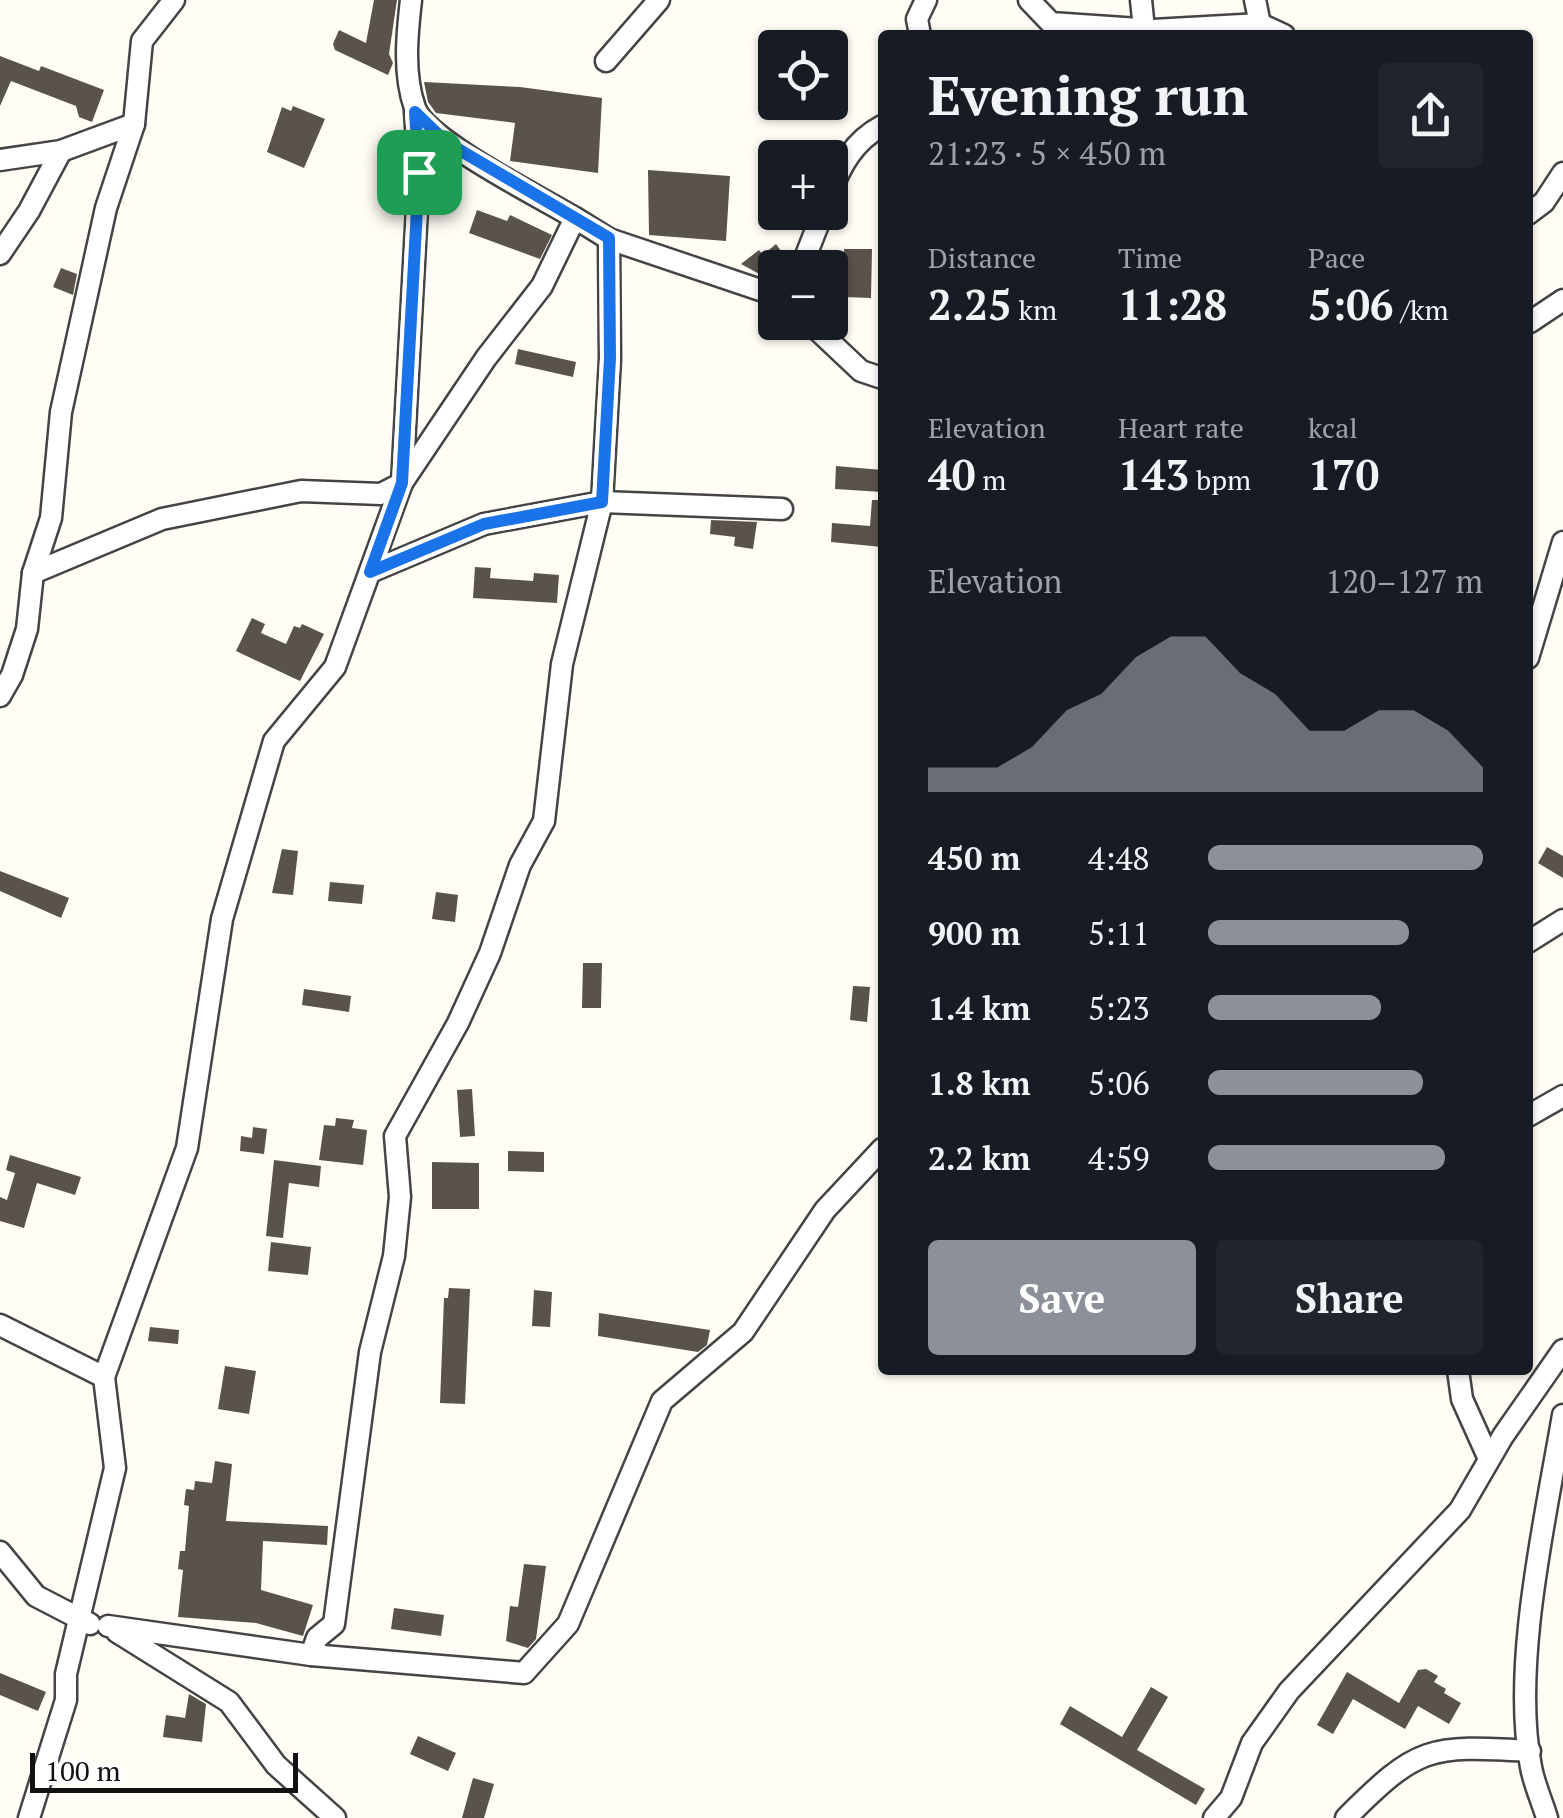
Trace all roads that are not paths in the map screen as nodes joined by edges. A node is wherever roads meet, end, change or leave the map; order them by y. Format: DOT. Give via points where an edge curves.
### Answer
graph roads {
  1 [pos="174,0"];
  2 [pos="411,0"];
  3 [pos="659,0"];
  4 [pos="926,0"];
  5 [pos="1029,0"];
  6 [pos="1141,0"];
  7 [pos="1255,0"];
  8 [pos="1260,24"];
  9 [pos="1144,29"];
  10 [pos="919,30"];
  11 [pos="1273,30"];
  12 [pos="606,61"];
  13 [pos="415,112"];
  14 [pos="134,124"];
  15 [pos="878,128"];
  16 [pos="61,151"];
  17 [pos="848,154"];
  18 [pos="0,160"];
  19 [pos="1563,174"];
  20 [pos="1533,210"];
  21 [pos="575,218"];
  22 [pos="609,238"];
  23 [pos="0,254"];
  24 [pos="758,289"];
  25 [pos="1563,300"];
  26 [pos="1533,320"];
  27 [pos="828,340"];
  28 [pos="878,377"];
  29 [pos="402,483"];
  30 [pos="602,502"];
  31 [pos="782,508"];
  32 [pos="1563,542"];
  33 [pos="370,572"];
  34 [pos="33,574"];
  35 [pos="1533,641"];
  36 [pos="0,696"];
  37 [pos="1563,920"];
  38 [pos="1533,939"];
  39 [pos="1563,1096"];
  40 [pos="1533,1113"];
  41 [pos="878,1154"];
  42 [pos="0,1325"];
  43 [pos="1563,1350"];
  44 [pos="1459,1375"];
  45 [pos="104,1377"];
  46 [pos="1563,1415"];
  47 [pos="1489,1459"];
  48 [pos="0,1552"];
  49 [pos="80,1622"];
  50 [pos="108,1626"];
  51 [pos="310,1655"];
  52 [pos="1530,1751"];
  53 [pos="29,1818"];
  54 [pos="334,1818"];
  55 [pos="1214,1818"];
  56 [pos="1346,1818"];
  57 [pos="1547,1818"];
  1 -- 14 [label="street" via="142,40"];
  2 -- 13 [label="street" via="406,50"];
  3 -- 12 [label="street"];
  4 -- 10 [label="street"];
  5 -- 9 [label="street" via="1051,22"];
  6 -- 9 [label="street"];
  7 -- 8 [label="street"];
  8 -- 9 [label="street"];
  8 -- 11 [label="street"];
  13 -- 21 [label="street" via="446,142"];
  13 -- 29 [label="street" via="419,172"];
  14 -- 16 [label="street"];
  14 -- 34 [label="street" via="106,208 62,412 50,518"];
  15 -- 17 [label="street"];
  16 -- 18 [label="street"];
  16 -- 23 [label="street"];
  19 -- 20 [label="street"];
  21 -- 22 [label="street"];
  21 -- 29 [label="street" via="542,286"];
  22 -- 24 [label="street"];
  22 -- 30 [label="street"];
  25 -- 26 [label="street"];
  27 -- 28 [label="street" via="861,371"];
  29 -- 33 [label="street"];
  29 -- 34 [label="street" via="381,494 301,491 162,518"];
  30 -- 31 [label="street"];
  30 -- 33 [label="street" via="484,524"];
  30 -- 51 [label="street" via="562,664 544,821 458,1023 395,1136 400,1197 394,1256 370,1352 334,1624"];
  32 -- 35 [label="street"];
  33 -- 45 [label="street" via="335,667 274,741 222,919 187,1148"];
  34 -- 36 [label="street" via="27,628"];
  37 -- 38 [label="street"];
  39 -- 40 [label="street"];
  41 -- 51 [label="street" via="825,1210 742,1332 662,1401 568,1624 524,1673"];
  42 -- 45 [label="street"];
  43 -- 47 [label="street"];
  44 -- 47 [label="street" via="1462,1399"];
  45 -- 49 [label="street" via="115,1468"];
  46 -- 52 [label="street" via="1531,1616"];
  47 -- 55 [label="street" via="1460,1510 1290,1691 1252,1743 1231,1798"];
  48 -- 49 [label="street" via="36,1596"];
  49 -- 50 [label="street"];
  49 -- 53 [label="street" via="66,1700"];
  50 -- 51 [label="street"];
  50 -- 54 [label="street" via="229,1702 276,1765"];
  52 -- 56 [label="street" via="1446,1747 1395,1768"];
  52 -- 57 [label="street"];
}
